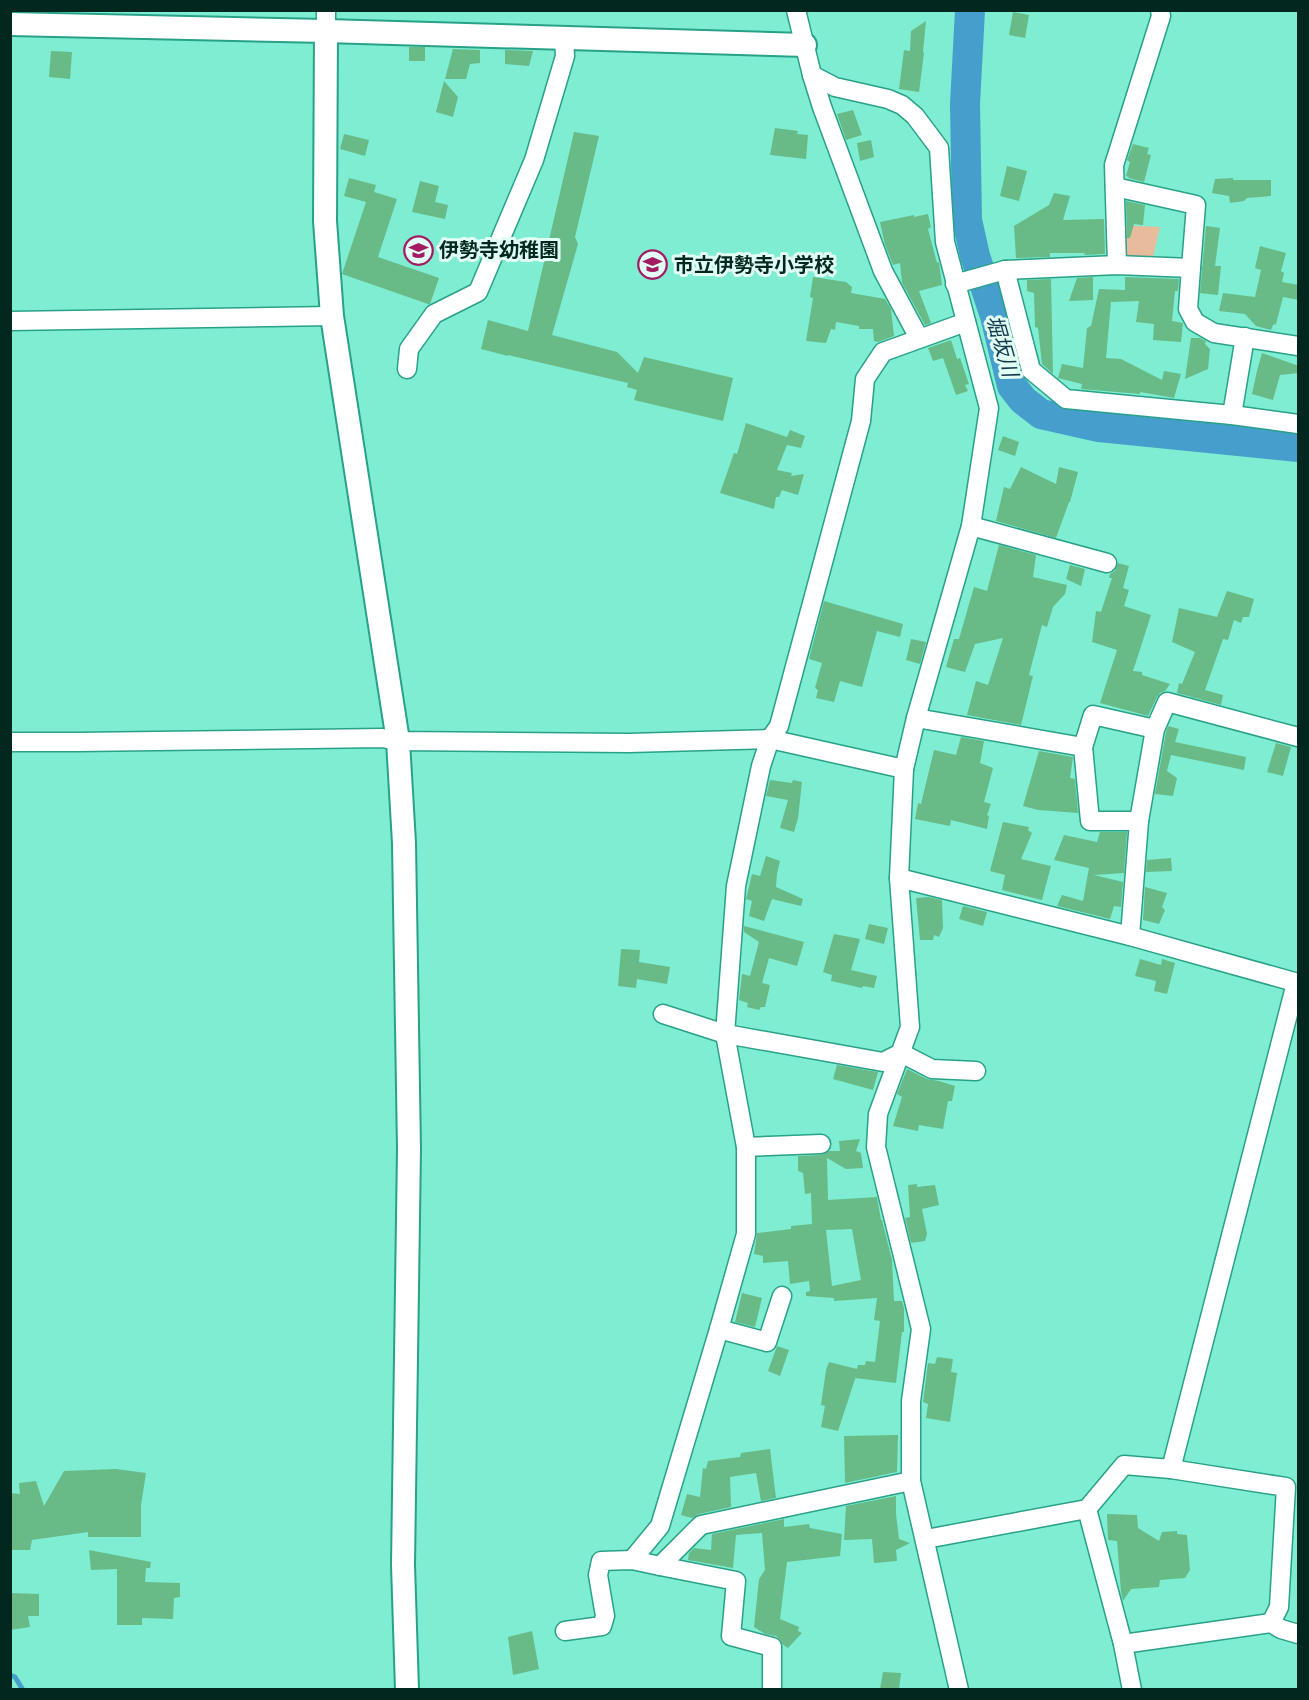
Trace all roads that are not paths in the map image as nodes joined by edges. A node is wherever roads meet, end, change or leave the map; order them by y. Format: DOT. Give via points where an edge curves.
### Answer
graph roads {
  1 [pos="796,10"];
  2 [pos="1160,10"];
  3 [pos="326,21"];
  4 [pos="10,24"];
  5 [pos="564,38"];
  6 [pos="805,45"];
  7 [pos="812,75"];
  8 [pos="1114,187"];
  9 [pos="1117,265"];
  10 [pos="1191,268"];
  11 [pos="1002,271"];
  12 [pos="960,283"];
  13 [pos="332,316"];
  14 [pos="10,321"];
  15 [pos="966,322"];
  16 [pos="1245,337"];
  17 [pos="919,338"];
  18 [pos="1299,346"];
  19 [pos="407,369"];
  20 [pos="1232,415"];
  21 [pos="1299,424"];
  22 [pos="971,526"];
  23 [pos="1107,563"];
  24 [pos="916,718"];
  25 [pos="1155,729"];
  26 [pos="1299,737"];
  27 [pos="770,739"];
  28 [pos="398,741"];
  29 [pos="10,742"];
  30 [pos="1083,747"];
  31 [pos="904,769"];
  32 [pos="1139,821"];
  33 [pos="899,878"];
  34 [pos="1130,936"];
  35 [pos="1298,983"];
  36 [pos="663,1014"];
  37 [pos="725,1034"];
  38 [pos="901,1053"];
  39 [pos="976,1071"];
  40 [pos="821,1144"];
  41 [pos="746,1147"];
  42 [pos="782,1296"];
  43 [pos="719,1329"];
  44 [pos="1171,1469"];
  45 [pos="911,1480"];
  46 [pos="1087,1509"];
  47 [pos="926,1539"];
  48 [pos="632,1560"];
  49 [pos="660,1566"];
  50 [pos="1271,1623"];
  51 [pos="565,1631"];
  52 [pos="1299,1634"];
  53 [pos="1123,1644"];
  54 [pos="407,1689"];
  55 [pos="772,1689"];
  56 [pos="959,1689"];
  57 [pos="1132,1689"];
  1 -- 6 [label="street"];
  2 -- 8 [label="street" via="1114,165"];
  3 -- 4 [label="street"];
  3 -- 5 [label="street"];
  3 -- 13 [label="street" via="326,221"];
  5 -- 6 [label="street"];
  5 -- 19 [label="street" via="565,56 534,160 478,292 434,314 409,349"];
  6 -- 7 [label="street"];
  7 -- 12 [label="street" via="835,87 902,105 939,148 945,242"];
  7 -- 17 [label="street" via="883,271"];
  8 -- 9 [label="street"];
  8 -- 10 [label="street" via="1196,205"];
  9 -- 10 [label="street"];
  9 -- 11 [label="street"];
  10 -- 16 [label="street" via="1188,309 1195,322 1214,333"];
  11 -- 12 [label="street"];
  11 -- 20 [label="street" via="1031,370 1066,399"];
  12 -- 15 [label="street"];
  13 -- 14 [label="street"];
  13 -- 28 [label="street"];
  15 -- 17 [label="street"];
  15 -- 22 [label="street" via="989,408"];
  16 -- 18 [label="street"];
  16 -- 20 [label="street"];
  17 -- 27 [label="street" via="883,352 865,379 861,421 779,726"];
  20 -- 21 [label="street"];
  22 -- 23 [label="street"];
  22 -- 24 [label="street"];
  24 -- 30 [label="street"];
  24 -- 31 [label="street"];
  25 -- 26 [label="street" via="1167,702"];
  25 -- 30 [label="street" via="1093,715"];
  25 -- 32 [label="street"];
  27 -- 28 [label="street" via="629,743"];
  27 -- 31 [label="street"];
  27 -- 37 [label="street" via="736,886"];
  28 -- 29 [label="street" via="370,738"];
  28 -- 54 [label="street" via="404,843 409,1149 403,1565"];
  30 -- 32 [label="street" via="1090,821"];
  31 -- 33 [label="street"];
  32 -- 34 [label="street"];
  33 -- 34 [label="street"];
  33 -- 38 [label="street" via="910,1027"];
  34 -- 35 [label="street"];
  35 -- 44 [label="street"];
  36 -- 37 [label="street"];
  37 -- 38 [label="street" via="883,1062"];
  37 -- 41 [label="street"];
  38 -- 39 [label="street" via="932,1069"];
  38 -- 45 [label="street" via="878,1114 876,1148 921,1329 911,1401"];
  40 -- 41 [label="street"];
  41 -- 43 [label="street" via="746,1234"];
  42 -- 43 [label="street" via="767,1342"];
  43 -- 48 [label="street" via="660,1526"];
  44 -- 46 [label="street" via="1124,1465"];
  44 -- 50 [label="street" via="1286,1488 1279,1607"];
  45 -- 47 [label="street"];
  45 -- 49 [label="street" via="701,1525"];
  46 -- 47 [label="street"];
  46 -- 53 [label="street"];
  47 -- 56 [label="street"];
  48 -- 49 [label="street"];
  48 -- 51 [label="street" via="601,1561 598,1575 605,1616 602,1626"];
  49 -- 55 [label="street" via="736,1581 731,1636 772,1647"];
  50 -- 52 [label="street"];
  50 -- 53 [label="street"];
  53 -- 57 [label="street"];
}
